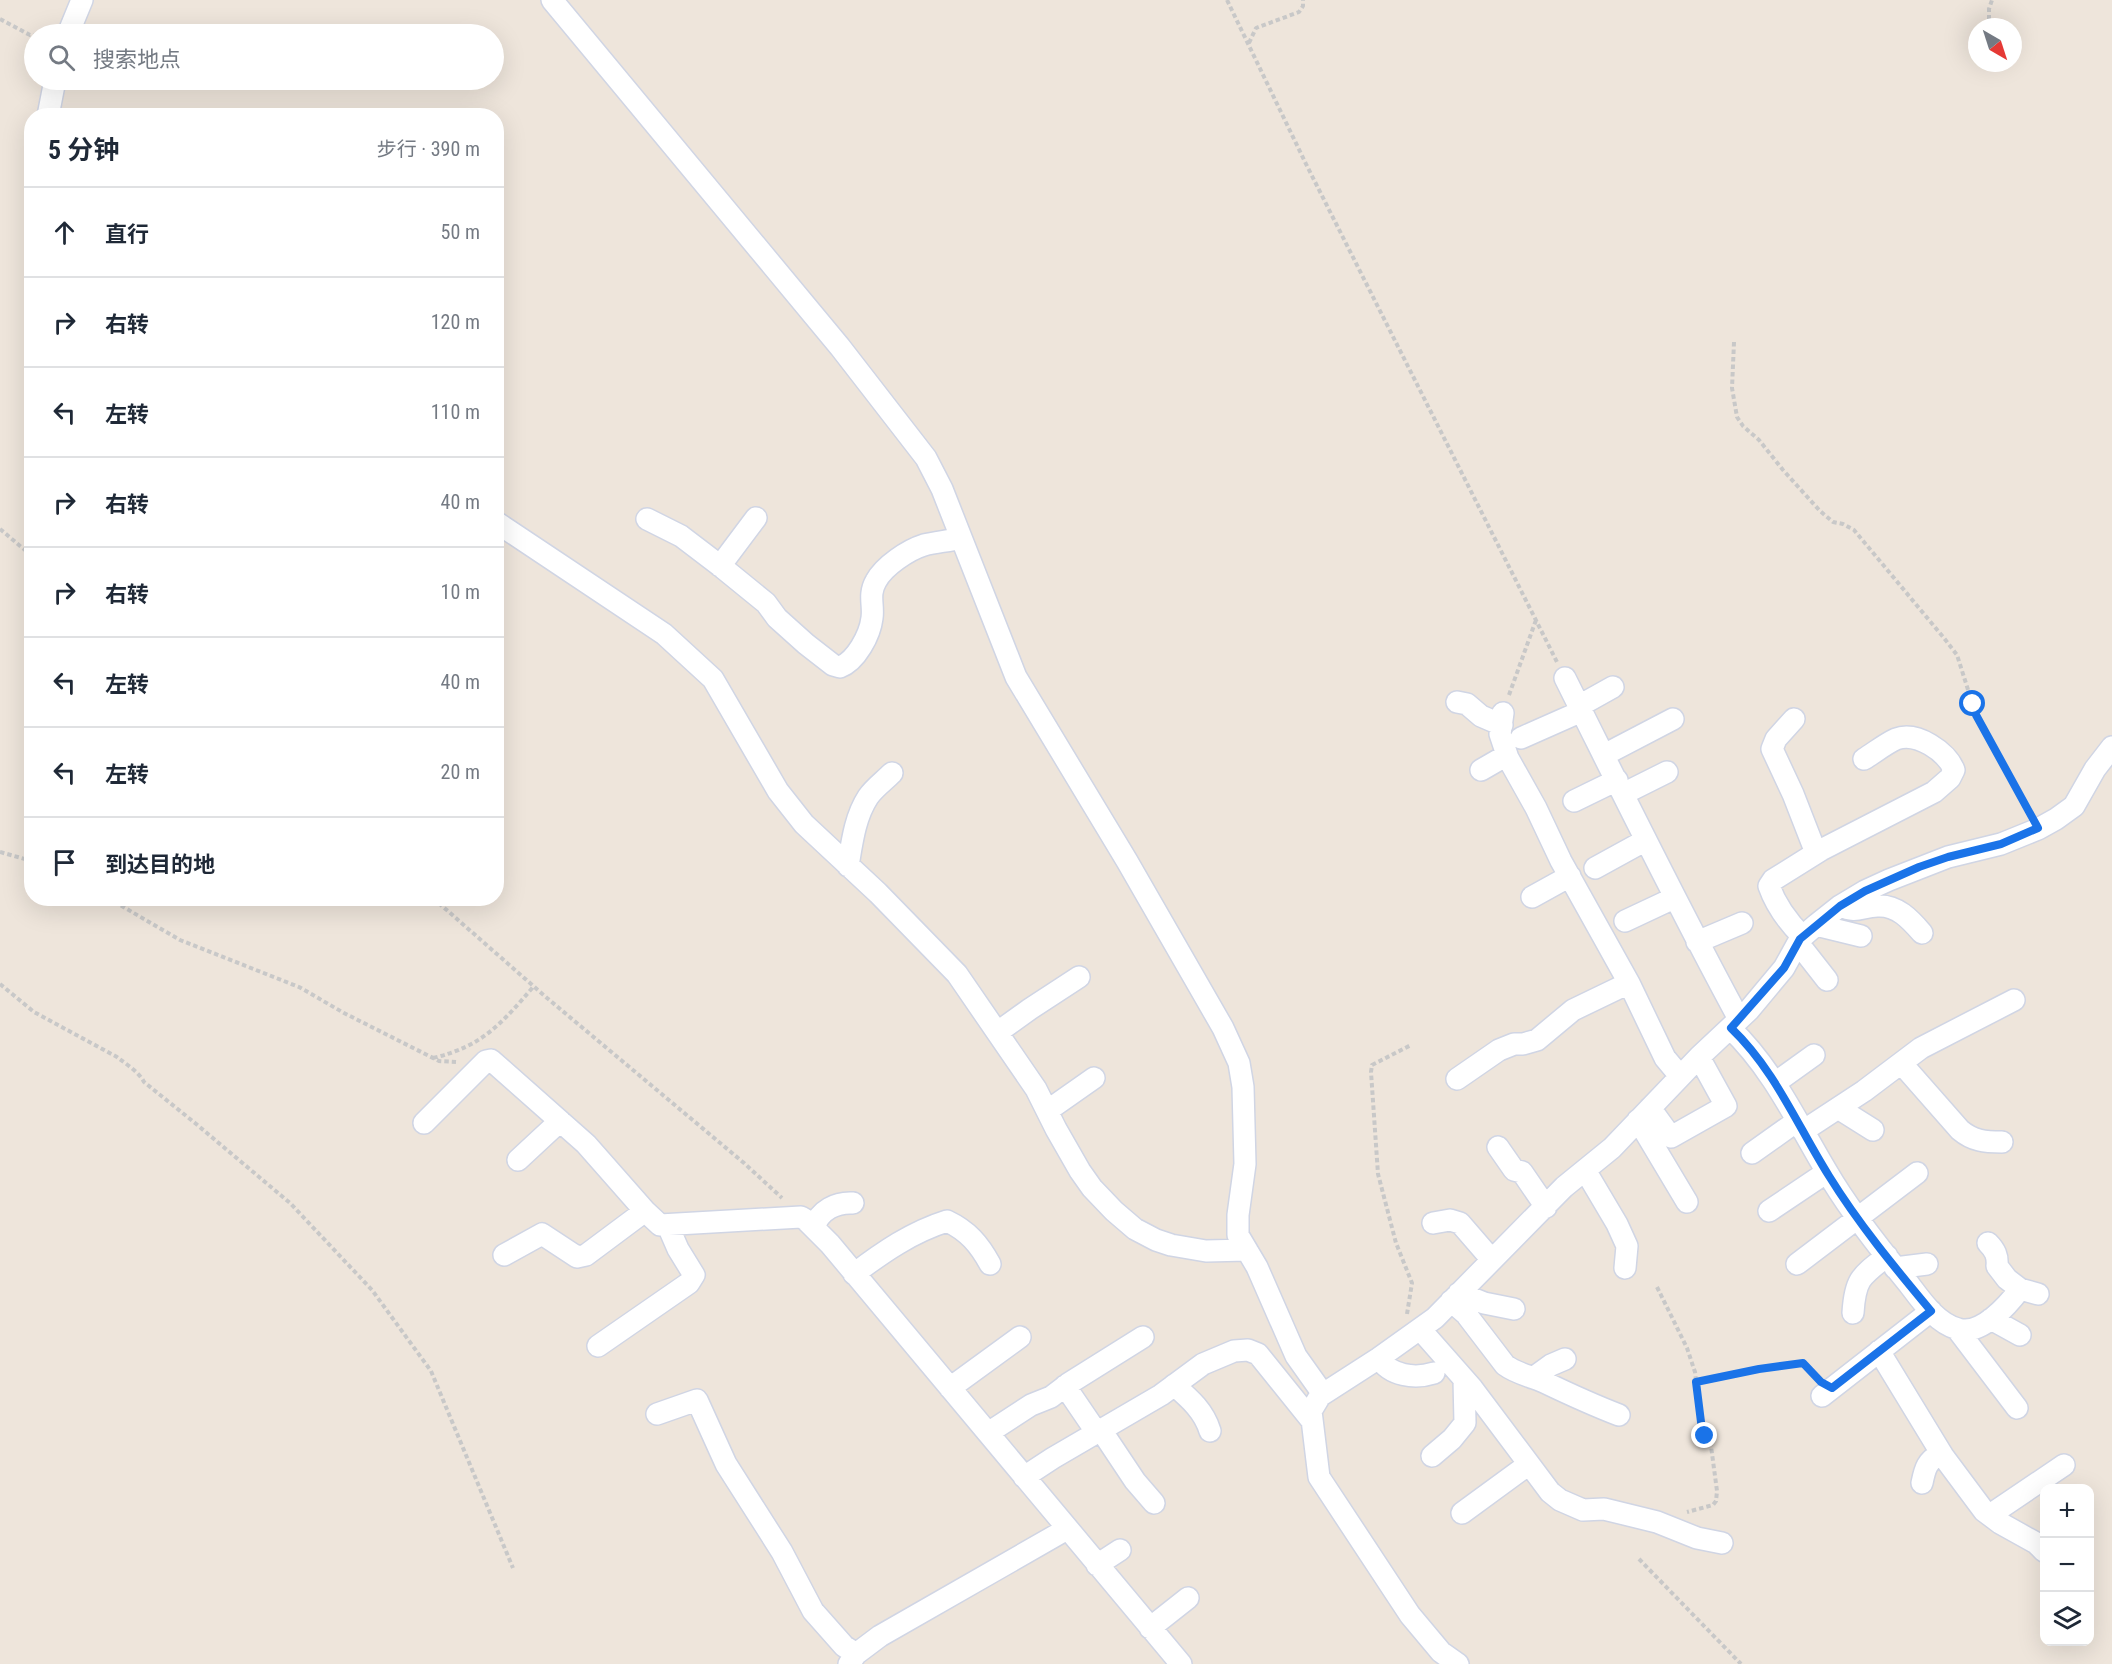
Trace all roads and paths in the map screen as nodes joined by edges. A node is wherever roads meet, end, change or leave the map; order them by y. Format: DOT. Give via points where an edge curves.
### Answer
graph roads {
  1 [pos="82,0"];
  2 [pos="552,0"];
  3 [pos="1227,0"];
  4 [pos="1303,0"];
  5 [pos="1992,0"];
  6 [pos="1989,18"];
  7 [pos="0,19"];
  8 [pos="72,24"];
  9 [pos="24,32"];
  10 [pos="1248,44"];
  11 [pos="53,90"];
  12 [pos="50,108"];
  13 [pos="1734,342"];
  14 [pos="756,518"];
  15 [pos="647,519"];
  16 [pos="504,527"];
  17 [pos="0,529"];
  18 [pos="961,538"];
  19 [pos="24,549"];
  20 [pos="720,566"];
  21 [pos="1537,620"];
  22 [pos="1564,678"];
  23 [pos="1613,687"];
  24 [pos="1457,702"];
  25 [pos="1580,709"];
  26 [pos="1502,719"];
  27 [pos="1673,719"];
  28 [pos="1794,719"];
  29 [pos="1521,738"];
  30 [pos="2112,747"];
  31 [pos="1507,755"];
  32 [pos="1604,755"];
  33 [pos="1864,759"];
  34 [pos="1481,770"];
  35 [pos="1667,772"];
  36 [pos="892,773"];
  37 [pos="1620,787"];
  38 [pos="1574,801"];
  39 [pos="2038,828"];
  40 [pos="1646,840"];
  41 [pos="0,852"];
  42 [pos="1816,853"];
  43 [pos="24,859"];
  44 [pos="848,866"];
  45 [pos="1595,867"];
  46 [pos="1570,876"];
  47 [pos="1532,897"];
  48 [pos="1674,898"];
  49 [pos="122,906"];
  50 [pos="442,906"];
  51 [pos="1840,906"];
  52 [pos="1625,921"];
  53 [pos="1742,923"];
  54 [pos="1922,933"];
  55 [pos="1806,935"];
  56 [pos="1861,936"];
  57 [pos="1697,942"];
  58 [pos="1079,977"];
  59 [pos="1827,980"];
  60 [pos="1629,983"];
  61 [pos="0,984"];
  62 [pos="534,986"];
  63 [pos="2014,1000"];
  64 [pos="1735,1024"];
  65 [pos="998,1032"];
  66 [pos="1411,1045"];
  67 [pos="1814,1055"];
  68 [pos="1699,1057"];
  69 [pos="432,1058"];
  70 [pos="486,1061"];
  71 [pos="1902,1064"];
  72 [pos="1680,1076"];
  73 [pos="1094,1078"];
  74 [pos="1457,1079"];
  75 [pos="1775,1083"];
  76 [pos="1838,1108"];
  77 [pos="1047,1111"];
  78 [pos="1644,1114"];
  79 [pos="560,1121"];
  80 [pos="424,1123"];
  81 [pos="1800,1126"];
  82 [pos="1873,1130"];
  83 [pos="2002,1142"];
  84 [pos="1498,1148"];
  85 [pos="1752,1153"];
  86 [pos="518,1161"];
  87 [pos="1585,1170"];
  88 [pos="1827,1172"];
  89 [pos="1917,1173"];
  90 [pos="1687,1202"];
  91 [pos="854,1203"];
  92 [pos="1546,1207"];
  93 [pos="645,1211"];
  94 [pos="1769,1211"];
  95 [pos="1858,1216"];
  96 [pos="807,1222"];
  97 [pos="1433,1223"];
  98 [pos="668,1226"];
  99 [pos="1988,1243"];
  100 [pos="1247,1250"];
  101 [pos="504,1255"];
  102 [pos="1492,1260"];
  103 [pos="1891,1262"];
  104 [pos="990,1264"];
  105 [pos="1797,1264"];
  106 [pos="1927,1264"];
  107 [pos="1624,1268"];
  108 [pos="854,1274"];
  109 [pos="1657,1287"];
  110 [pos="1455,1297"];
  111 [pos="1514,1309"];
  112 [pos="1931,1311"];
  113 [pos="1853,1313"];
  114 [pos="1991,1319"];
  115 [pos="1957,1329"];
  116 [pos="1416,1332"];
  117 [pos="2019,1335"];
  118 [pos="1020,1337"];
  119 [pos="1143,1337"];
  120 [pos="598,1346"];
  121 [pos="1879,1351"];
  122 [pos="1378,1358"];
  123 [pos="1565,1359"];
  124 [pos="1434,1373"];
  125 [pos="1533,1378"];
  126 [pos="1464,1379"];
  127 [pos="1696,1382"];
  128 [pos="1174,1384"];
  129 [pos="1065,1386"];
  130 [pos="950,1388"];
  131 [pos="1827,1392"];
  132 [pos="1323,1394"];
  133 [pos="2017,1408"];
  134 [pos="657,1414"];
  135 [pos="1619,1415"];
  136 [pos="1312,1421"];
  137 [pos="1099,1431"];
  138 [pos="1210,1431"];
  139 [pos="988,1433"];
  140 [pos="1941,1453"];
  141 [pos="1432,1456"];
  142 [pos="1529,1464"];
  143 [pos="2064,1465"];
  144 [pos="1024,1477"];
  145 [pos="1922,1483"];
  146 [pos="1154,1503"];
  147 [pos="1684,1513"];
  148 [pos="1462,1514"];
  149 [pos="1990,1515"];
  150 [pos="1067,1529"];
  151 [pos="1722,1543"];
  152 [pos="2040,1547"];
  153 [pos="1120,1550"];
  154 [pos="1639,1559"];
  155 [pos="1097,1565"];
  156 [pos="513,1568"];
  157 [pos="1188,1598"];
  158 [pos="1150,1628"];
  159 [pos="853,1659"];
  160 [pos="1181,1664"];
  161 [pos="1458,1664"];
  162 [pos="1741,1664"];
  1 -- 8 [label="street"];
  2 -- 18 [label="street" via="840,347 926,458"];
  3 -- 10 [label="path"];
  4 -- 10 [label="path" via="1299,12 1256,28"];
  5 -- 6 [label="path"];
  7 -- 9 [label="path"];
  10 -- 21 [label="path"];
  11 -- 12 [label="street"];
  13 -- 39 [label="path" via="1732,388 1737,417 1820,511 1833,522 1854,530 1957,655 1976,715"];
  14 -- 20 [label="street"];
  15 -- 20 [label="street" via="681,536"];
  16 -- 44 [label="street" via="655,627 700,665 713,679 778,791 804,824"];
  17 -- 19 [label="path"];
  18 -- 20 [label="street" via="922,546 882,572 870,599 872,618 867,634 847,665 840,667 806,644 766,603"];
  18 -- 100 [label="street" via="1016,677 1212,1008 1239,1063 1245,1164 1238,1235"];
  21 -- 22 [label="path"];
  21 -- 26 [label="path"];
  22 -- 25 [label="street"];
  23 -- 25 [label="street"];
  24 -- 26 [label="street" via="1467,704 1481,716"];
  25 -- 29 [label="street"];
  25 -- 32 [label="street"];
  26 -- 31 [label="street" via="1500,734"];
  27 -- 32 [label="street"];
  28 -- 42 [label="street" via="1772,749"];
  30 -- 39 [label="street" via="2074,806"];
  31 -- 34 [label="street"];
  31 -- 46 [label="street"];
  32 -- 37 [label="street"];
  33 -- 42 [label="street" via="1897,739 1909,738 1937,750 1954,770 1934,792"];
  35 -- 37 [label="street"];
  36 -- 44 [label="street" via="869,795 862,809"];
  37 -- 38 [label="street"];
  37 -- 40 [label="street"];
  39 -- 51 [label="street" via="2001,844 1919,867"];
  40 -- 45 [label="street"];
  40 -- 48 [label="street"];
  41 -- 43 [label="path"];
  42 -- 55 [label="street" via="1769,886 1790,924"];
  44 -- 65 [label="street" via="957,974"];
  46 -- 47 [label="street"];
  46 -- 60 [label="street"];
  48 -- 52 [label="street"];
  48 -- 57 [label="street"];
  49 -- 69 [label="path" via="180,940 299,987"];
  50 -- 62 [label="path"];
  51 -- 54 [label="street" via="1852,911 1890,908 1904,914"];
  51 -- 55 [label="street"];
  53 -- 57 [label="street"];
  55 -- 56 [label="street"];
  55 -- 59 [label="street"];
  55 -- 64 [label="street" via="1784,968"];
  57 -- 64 [label="street"];
  58 -- 65 [label="street"];
  60 -- 72 [label="street" via="1665,1058"];
  60 -- 74 [label="street" via="1573,1010 1537,1040 1499,1050"];
  61 -- 156 [label="path" via="34,1012 126,1064 290,1203 372,1290 431,1371"];
  62 -- 69 [label="path" via="490,1033 464,1048"];
  62 -- 96 [label="path" via="744,1163"];
  63 -- 71 [label="street" via="1921,1048"];
  64 -- 68 [label="street"];
  64 -- 75 [label="street"];
  65 -- 77 [label="street"];
  66 -- 116 [label="path" via="1372,1065 1371,1072 1378,1174 1384,1205 1412,1282 1407,1313"];
  67 -- 75 [label="street"];
  68 -- 72 [label="street"];
  68 -- 78 [label="street" via="1726,1106 1671,1137"];
  69 -- 70 [label="path"];
  70 -- 79 [label="street" via="491,1060"];
  70 -- 80 [label="street"];
  71 -- 76 [label="street"];
  71 -- 83 [label="street" via="1970,1138"];
  72 -- 78 [label="street"];
  73 -- 77 [label="street"];
  75 -- 81 [label="street"];
  76 -- 81 [label="street"];
  76 -- 82 [label="street"];
  77 -- 100 [label="street" via="1092,1188 1135,1230 1171,1245 1206,1251"];
  78 -- 87 [label="street"];
  78 -- 90 [label="street"];
  79 -- 86 [label="street"];
  79 -- 93 [label="street" via="600,1158"];
  81 -- 85 [label="street"];
  81 -- 88 [label="street"];
  84 -- 92 [label="street"];
  87 -- 92 [label="street"];
  87 -- 107 [label="street" via="1627,1246"];
  88 -- 94 [label="street"];
  88 -- 95 [label="street"];
  89 -- 95 [label="street"];
  91 -- 96 [label="street" via="842,1202"];
  92 -- 102 [label="street"];
  93 -- 98 [label="street" via="660,1225"];
  93 -- 101 [label="street" via="586,1255 577,1257 542,1234"];
  95 -- 103 [label="street"];
  95 -- 105 [label="street"];
  96 -- 98 [label="street" via="707,1221"];
  96 -- 108 [label="street"];
  97 -- 102 [label="street" via="1460,1223"];
  98 -- 120 [label="street" via="694,1275 689,1283"];
  99 -- 114 [label="street" via="1994,1249 1997,1266 2007,1278 2029,1291"];
  100 -- 132 [label="street" via="1296,1356"];
  102 -- 110 [label="street"];
  103 -- 106 [label="street"];
  103 -- 112 [label="street"];
  103 -- 113 [label="street" via="1862,1276 1854,1291"];
  104 -- 108 [label="street" via="980,1245 962,1228 947,1221 907,1238"];
  108 -- 130 [label="street"];
  109 -- 127 [label="path" via="1687,1348"];
  110 -- 111 [label="street"];
  110 -- 116 [label="street"];
  110 -- 125 [label="street" via="1505,1365"];
  112 -- 115 [label="street"];
  112 -- 121 [label="street"];
  114 -- 115 [label="street" via="1974,1329"];
  114 -- 117 [label="street"];
  115 -- 133 [label="street"];
  116 -- 122 [label="street"];
  116 -- 126 [label="street"];
  118 -- 130 [label="street"];
  119 -- 129 [label="street"];
  121 -- 131 [label="street"];
  121 -- 140 [label="street"];
  122 -- 124 [label="street" via="1386,1369 1396,1372 1422,1376"];
  122 -- 132 [label="street"];
  123 -- 125 [label="street"];
  125 -- 135 [label="street"];
  126 -- 141 [label="street" via="1465,1423"];
  126 -- 142 [label="street"];
  127 -- 131 [label="path" via="1803,1363"];
  127 -- 147 [label="path" via="1717,1491 1713,1505"];
  128 -- 136 [label="street" via="1220,1355 1248,1350 1258,1354"];
  128 -- 137 [label="street"];
  128 -- 138 [label="street" via="1194,1402"];
  129 -- 137 [label="street"];
  129 -- 139 [label="street"];
  130 -- 139 [label="street"];
  132 -- 136 [label="street" via="1311,1411"];
  134 -- 159 [label="street" via="697,1400 726,1464 782,1552 813,1611"];
  136 -- 161 [label="street" via="1319,1477 1410,1615 1441,1652"];
  137 -- 144 [label="street"];
  137 -- 146 [label="street"];
  139 -- 144 [label="street"];
  140 -- 145 [label="street" via="1925,1467"];
  140 -- 149 [label="street"];
  142 -- 148 [label="street"];
  142 -- 151 [label="street" via="1550,1492 1572,1506 1657,1522"];
  143 -- 149 [label="street"];
  144 -- 150 [label="street"];
  149 -- 152 [label="street"];
  150 -- 155 [label="street"];
  150 -- 159 [label="street" via="880,1636"];
  153 -- 155 [label="street"];
  154 -- 162 [label="path"];
  155 -- 158 [label="street"];
  157 -- 158 [label="street"];
  158 -- 160 [label="street"];
}
